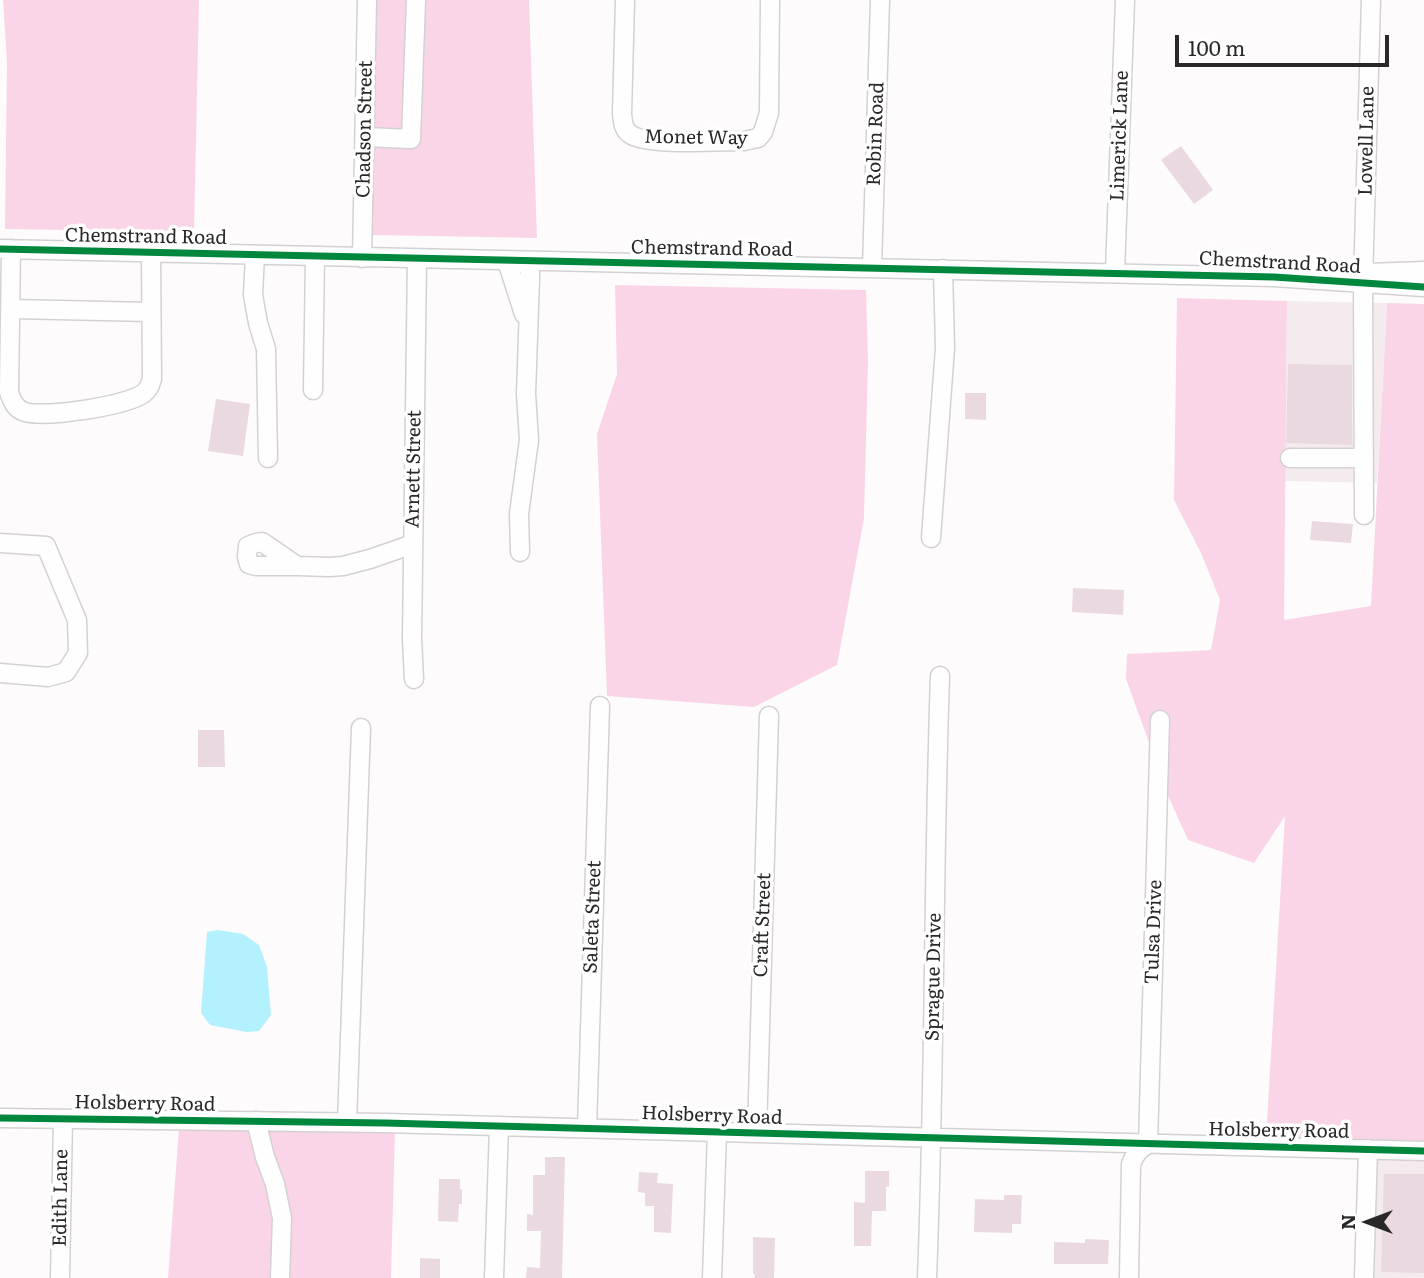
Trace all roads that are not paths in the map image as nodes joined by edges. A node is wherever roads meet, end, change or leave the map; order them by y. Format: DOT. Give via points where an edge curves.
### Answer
graph roads {
  1 [pos="367,0"];
  2 [pos="416,0"];
  3 [pos="625,0"];
  4 [pos="770,0"];
  5 [pos="880,0"];
  6 [pos="1125,0"];
  7 [pos="1371,0"];
  8 [pos="365,137"];
  9 [pos="6,249"];
  10 [pos="151,253"];
  11 [pos="255,255"];
  12 [pos="315,257"];
  13 [pos="362,258"];
  14 [pos="417,259"];
  15 [pos="515,261"];
  16 [pos="872,268"];
  17 [pos="943,269"];
  18 [pos="1424,271"];
  19 [pos="1115,272"];
  20 [pos="1364,278"];
  21 [pos="1424,287"];
  22 [pos="11,309"];
  23 [pos="151,312"];
  24 [pos="313,390"];
  25 [pos="268,458"];
  26 [pos="1290,458"];
  27 [pos="1363,458"];
  28 [pos="1364,514"];
  29 [pos="931,538"];
  30 [pos="0,543"];
  31 [pos="413,544"];
  32 [pos="520,552"];
  33 [pos="297,566"];
  34 [pos="0,673"];
  35 [pos="940,676"];
  36 [pos="414,679"];
  37 [pos="600,706"];
  38 [pos="769,716"];
  39 [pos="1160,720"];
  40 [pos="360,728"];
  41 [pos="0,1118"];
  42 [pos="63,1119"];
  43 [pos="256,1121"];
  44 [pos="347,1122"];
  45 [pos="499,1126"];
  46 [pos="587,1128"];
  47 [pos="717,1132"];
  48 [pos="757,1133"];
  49 [pos="932,1138"];
  50 [pos="1148,1144"];
  51 [pos="1368,1149"];
  52 [pos="1424,1151"];
  53 [pos="60,1278"];
  54 [pos="280,1278"];
  55 [pos="494,1278"];
  56 [pos="712,1278"];
  57 [pos="927,1278"];
  58 [pos="1129,1278"];
  59 [pos="1364,1278"];
  1 -- 8 [label="street, Chadson Street"];
  2 -- 8 [label="street" via="411,138"];
  3 -- 4 [label="street, Monet Way" via="624,128 647,141 758,138 769,113"];
  5 -- 16 [label="street, Robin Road"];
  6 -- 19 [label="street, Limerick Lane"];
  7 -- 20 [label="street, Lowell Lane"];
  8 -- 13 [label="street, Chadson Street"];
  9 -- 10 [label="street, Chemstrand Road"];
  9 -- 22 [label="street"];
  10 -- 11 [label="street, Chemstrand Road"];
  10 -- 23 [label="street"];
  11 -- 12 [label="street, Chemstrand Road"];
  11 -- 25 [label="street" via="253,295 266,349"];
  12 -- 13 [label="street, Chemstrand Road"];
  12 -- 24 [label="street"];
  13 -- 14 [label="street, Chemstrand Road"];
  14 -- 15 [label="street, Chemstrand Road"];
  14 -- 31 [label="street, Arnett Street"];
  15 -- 16 [label="street, Chemstrand Road"];
  15 -- 32 [label="street" via="528,330 528,440 519,514"];
  16 -- 17 [label="street, Chemstrand Road"];
  17 -- 19 [label="street, Chemstrand Road"];
  17 -- 29 [label="street" via="945,348"];
  18 -- 20 [label="street, Chemstrand Road"];
  19 -- 20 [label="street, Chemstrand Road"];
  20 -- 21 [label="street, Chemstrand Road"];
  20 -- 27 [label="street, Lowell Lane"];
  22 -- 23 [label="street"];
  22 -- 23 [label="street" via="9,392 17,408 26,413 69,413 144,393 152,379"];
  26 -- 27 [label="street"];
  27 -- 28 [label="street, Lowell Lane"];
  30 -- 34 [label="street" via="46,546 77,621 78,653 66,672 48,677"];
  31 -- 33 [label="street" via="343,566"];
  31 -- 36 [label="street, Arnett Street"];
  35 -- 49 [label="street, Sprague Drive"];
  37 -- 46 [label="street, Saleta Street"];
  38 -- 48 [label="street, Craft Street"];
  39 -- 50 [label="street, Tulsa Drive"];
  40 -- 44 [label="street"];
  41 -- 42 [label="street, Holsberry Road"];
  42 -- 43 [label="street, Holsberry Road"];
  42 -- 53 [label="street, Edith Lane"];
  43 -- 44 [label="street, Holsberry Road"];
  43 -- 54 [label="street" via="282,1219"];
  44 -- 45 [label="street, Holsberry Road"];
  45 -- 46 [label="street, Holsberry Road"];
  45 -- 55 [label="street"];
  46 -- 47 [label="street, Holsberry Road"];
  47 -- 48 [label="street, Holsberry Road"];
  47 -- 56 [label="street"];
  48 -- 49 [label="street, Holsberry Road"];
  49 -- 50 [label="street, Holsberry Road"];
  49 -- 57 [label="street, Sprague Drive"];
  50 -- 51 [label="street, Holsberry Road"];
  50 -- 58 [label="street" via="1131,1164"];
  51 -- 52 [label="street, Holsberry Road"];
  51 -- 59 [label="street"];
}
